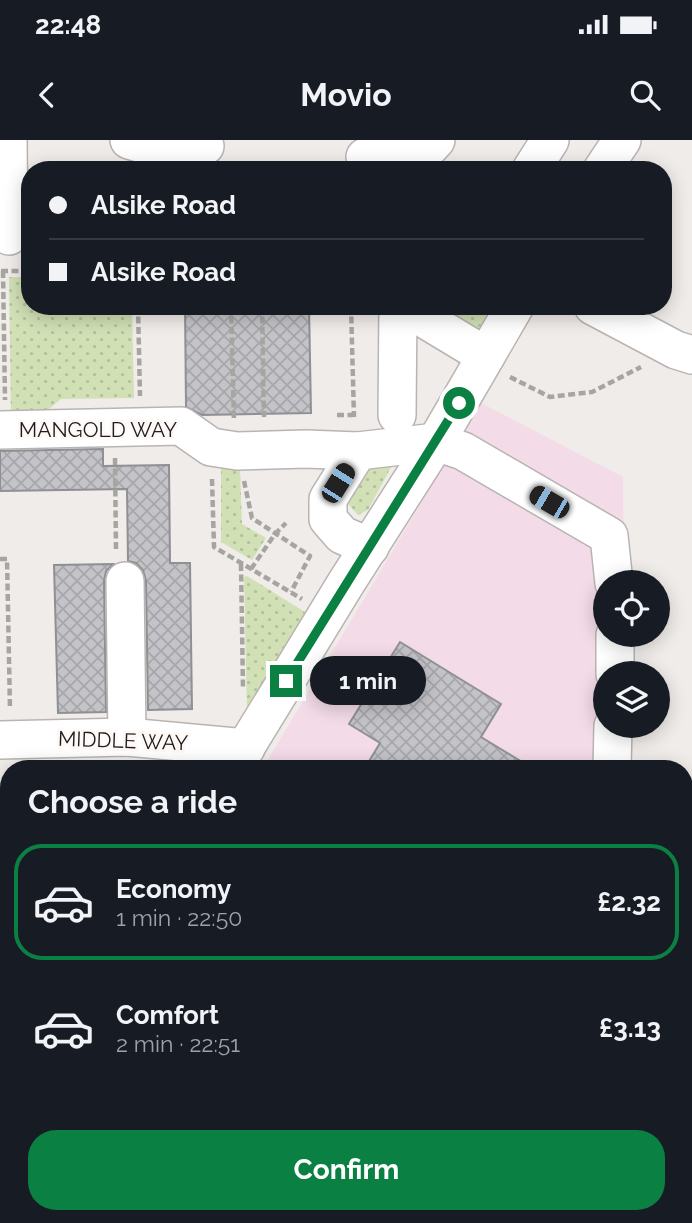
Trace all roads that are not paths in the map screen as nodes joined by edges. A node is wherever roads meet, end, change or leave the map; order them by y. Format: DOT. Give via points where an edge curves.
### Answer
graph roads {
  1 [pos="8,140"];
  2 [pos="129,140"];
  3 [pos="436,140"];
  4 [pos="622,140"];
  5 [pos="205,146"];
  6 [pos="365,157"];
  7 [pos="608,161"];
  8 [pos="4,260"];
  9 [pos="401,315"];
  10 [pos="415,315"];
  11 [pos="510,315"];
  12 [pos="611,315"];
  13 [pos="684,352"];
  14 [pos="484,360"];
  15 [pos="397,415"];
  16 [pos="2,430"];
  17 [pos="436,442"];
  18 [pos="358,451"];
  19 [pos="370,547"];
  20 [pos="121,570"];
  21 [pos="613,570"];
  22 [pos="127,737"];
  23 [pos="613,738"];
  24 [pos="5,740"];
  25 [pos="239,758"];
  26 [pos="612,760"];
  1 -- 8 [label="street"];
  2 -- 5 [label="street" via="149,146"];
  3 -- 6 [label="street" via="421,156"];
  4 -- 7 [label="street"];
  9 -- 15 [label="street"];
  10 -- 14 [label="street"];
  11 -- 14 [label="street"];
  12 -- 13 [label="street"];
  14 -- 17 [label="street"];
  16 -- 18 [label="street, MANGOLD WAY" via="181,426 224,449"];
  17 -- 18 [label="street"];
  17 -- 19 [label="street"];
  17 -- 21 [label="street" via="463,451 609,536"];
  18 -- 19 [label="street" via="328,499 328,519 342,535"];
  19 -- 25 [label="street"];
  20 -- 22 [label="street"];
  22 -- 24 [label="street, MIDDLE WAY"];
  22 -- 25 [label="street, MIDDLE WAY"];
  23 -- 26 [label="street"];
}
